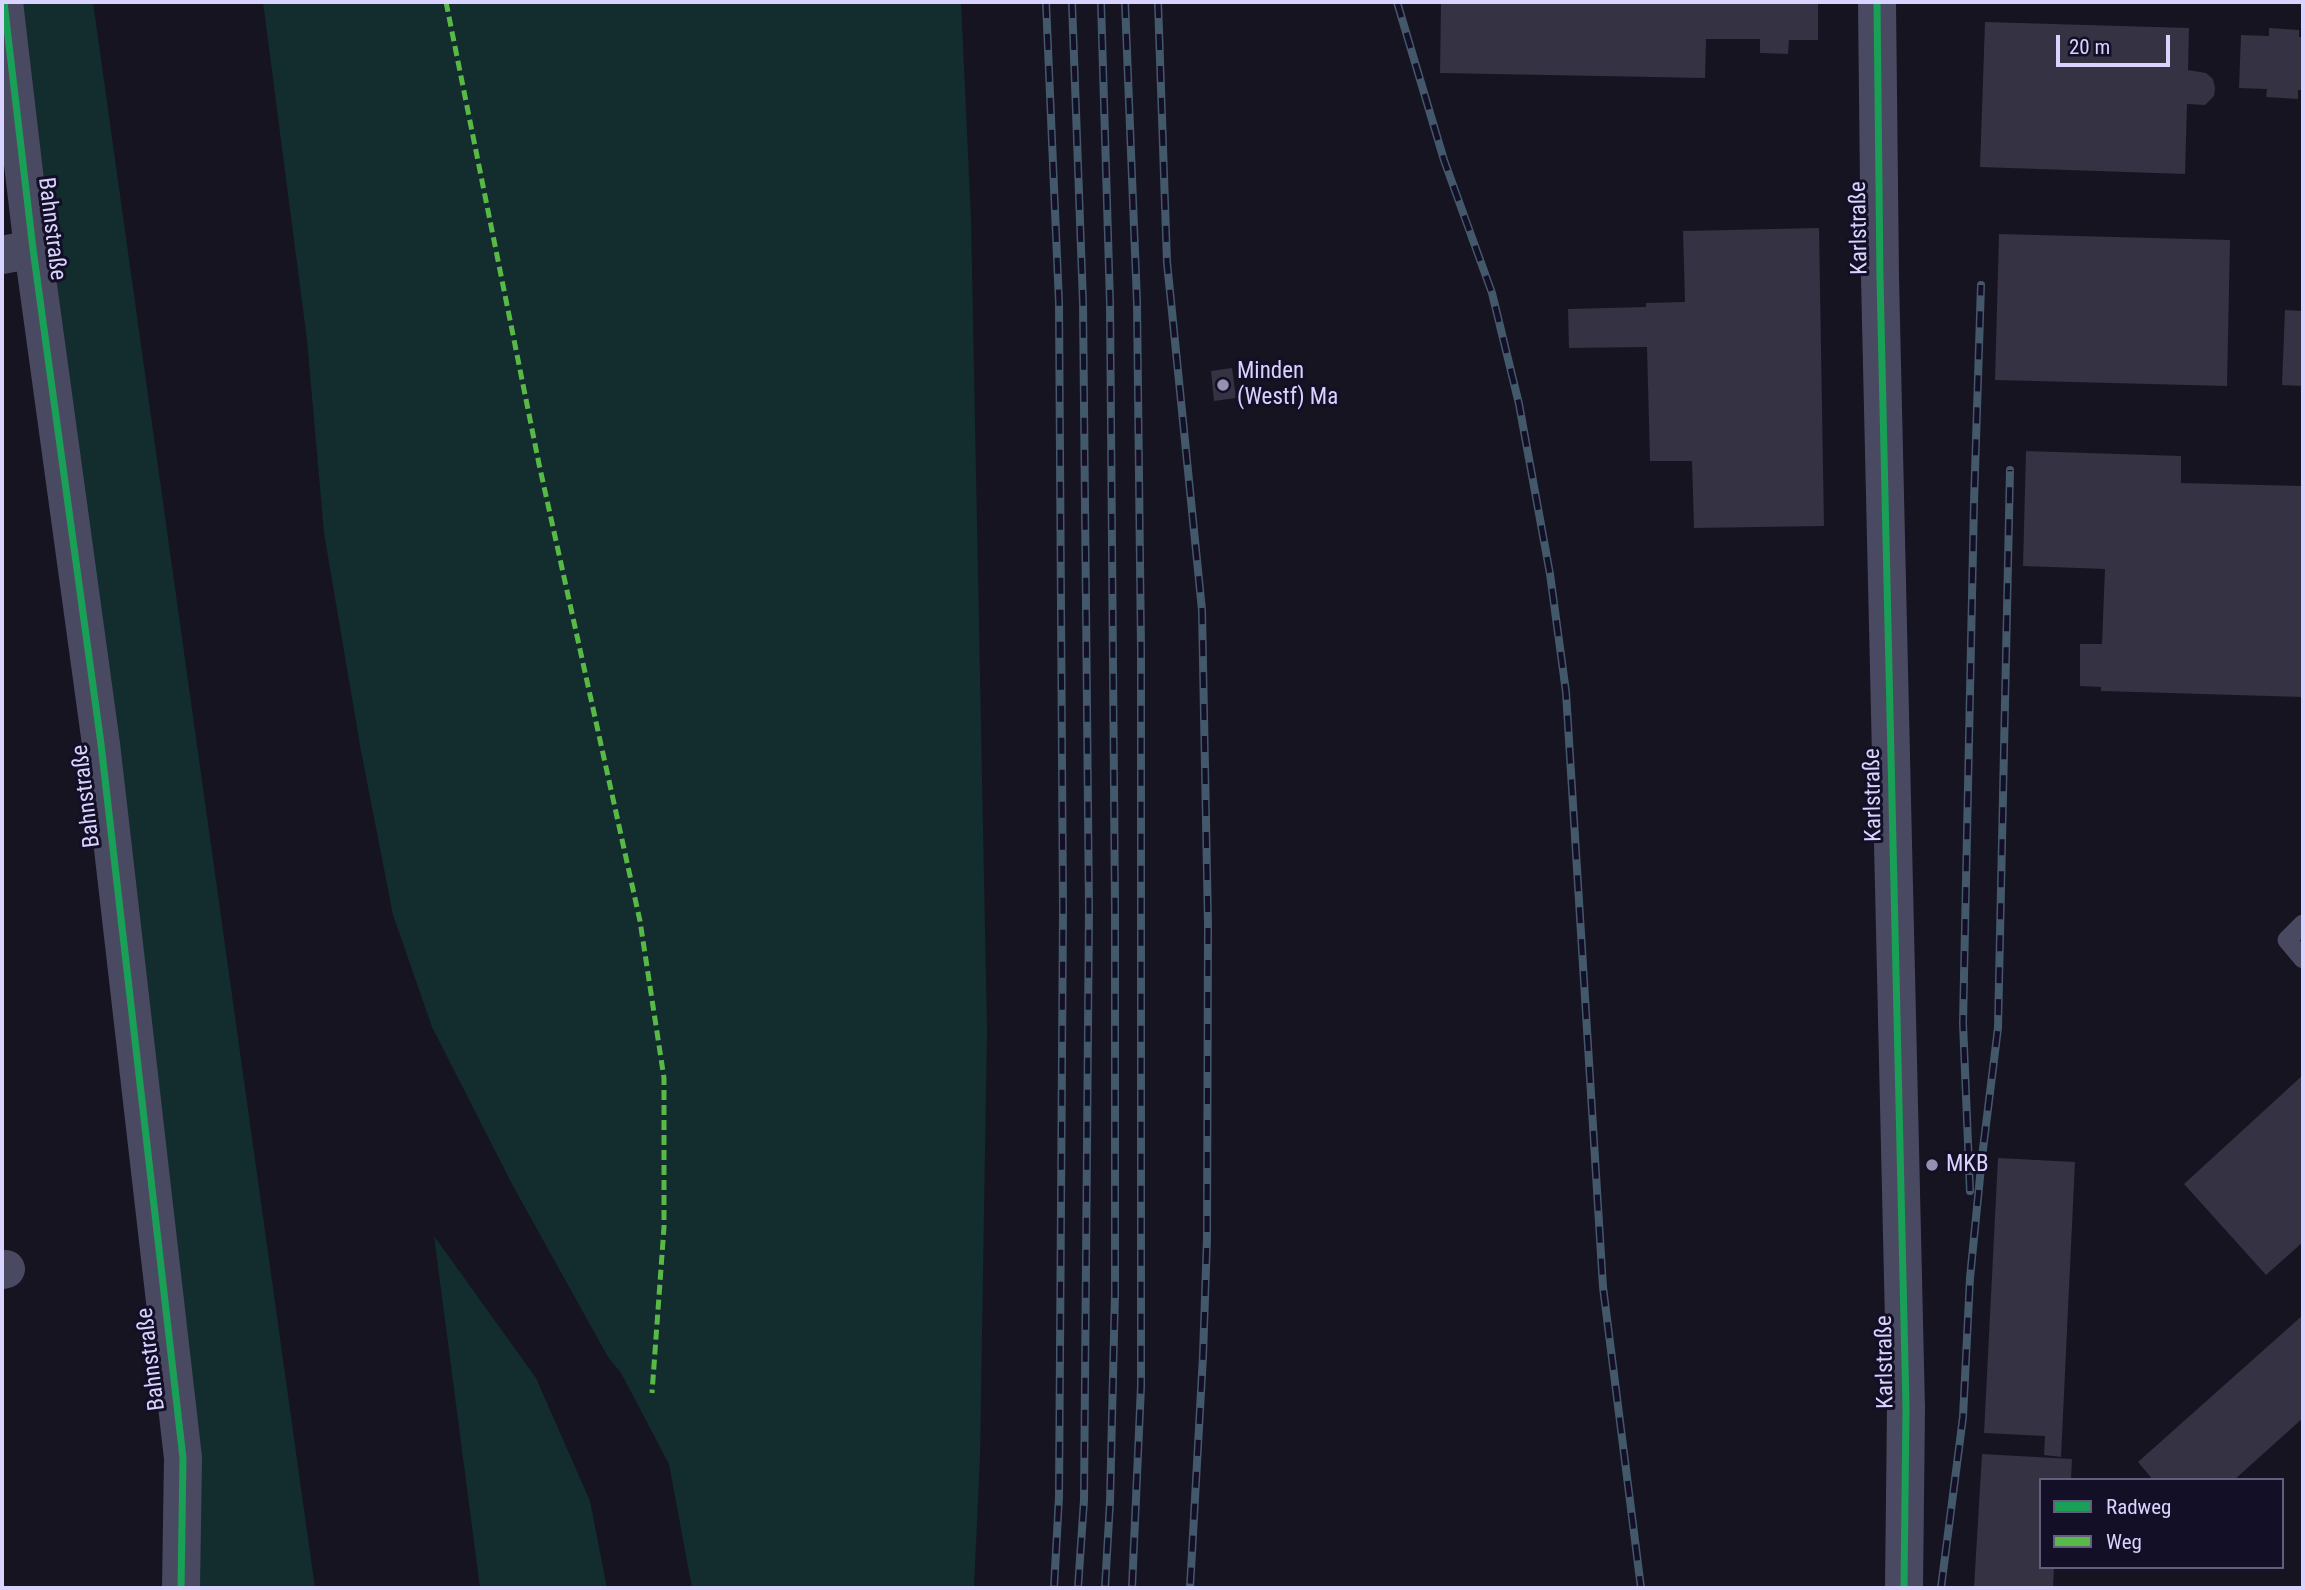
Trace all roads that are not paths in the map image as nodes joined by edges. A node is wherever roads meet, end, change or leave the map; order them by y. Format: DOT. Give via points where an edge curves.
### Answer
graph roads {
  1 [pos="4,2"];
  2 [pos="1877,2"];
  3 [pos="18,252"];
  4 [pos="2303,924"];
  5 [pos="2303,959"];
  6 [pos="181,1588"];
  7 [pos="1904,1588"];
  1 -- 3 [label="street, Bahnstraße"];
  2 -- 7 [label="street, Karlstraße" via="1906,1394"];
  3 -- 6 [label="street, Bahnstraße" via="101,744 183,1458"];
  4 -- 5 [label="lane" via="2287,940"];
}
